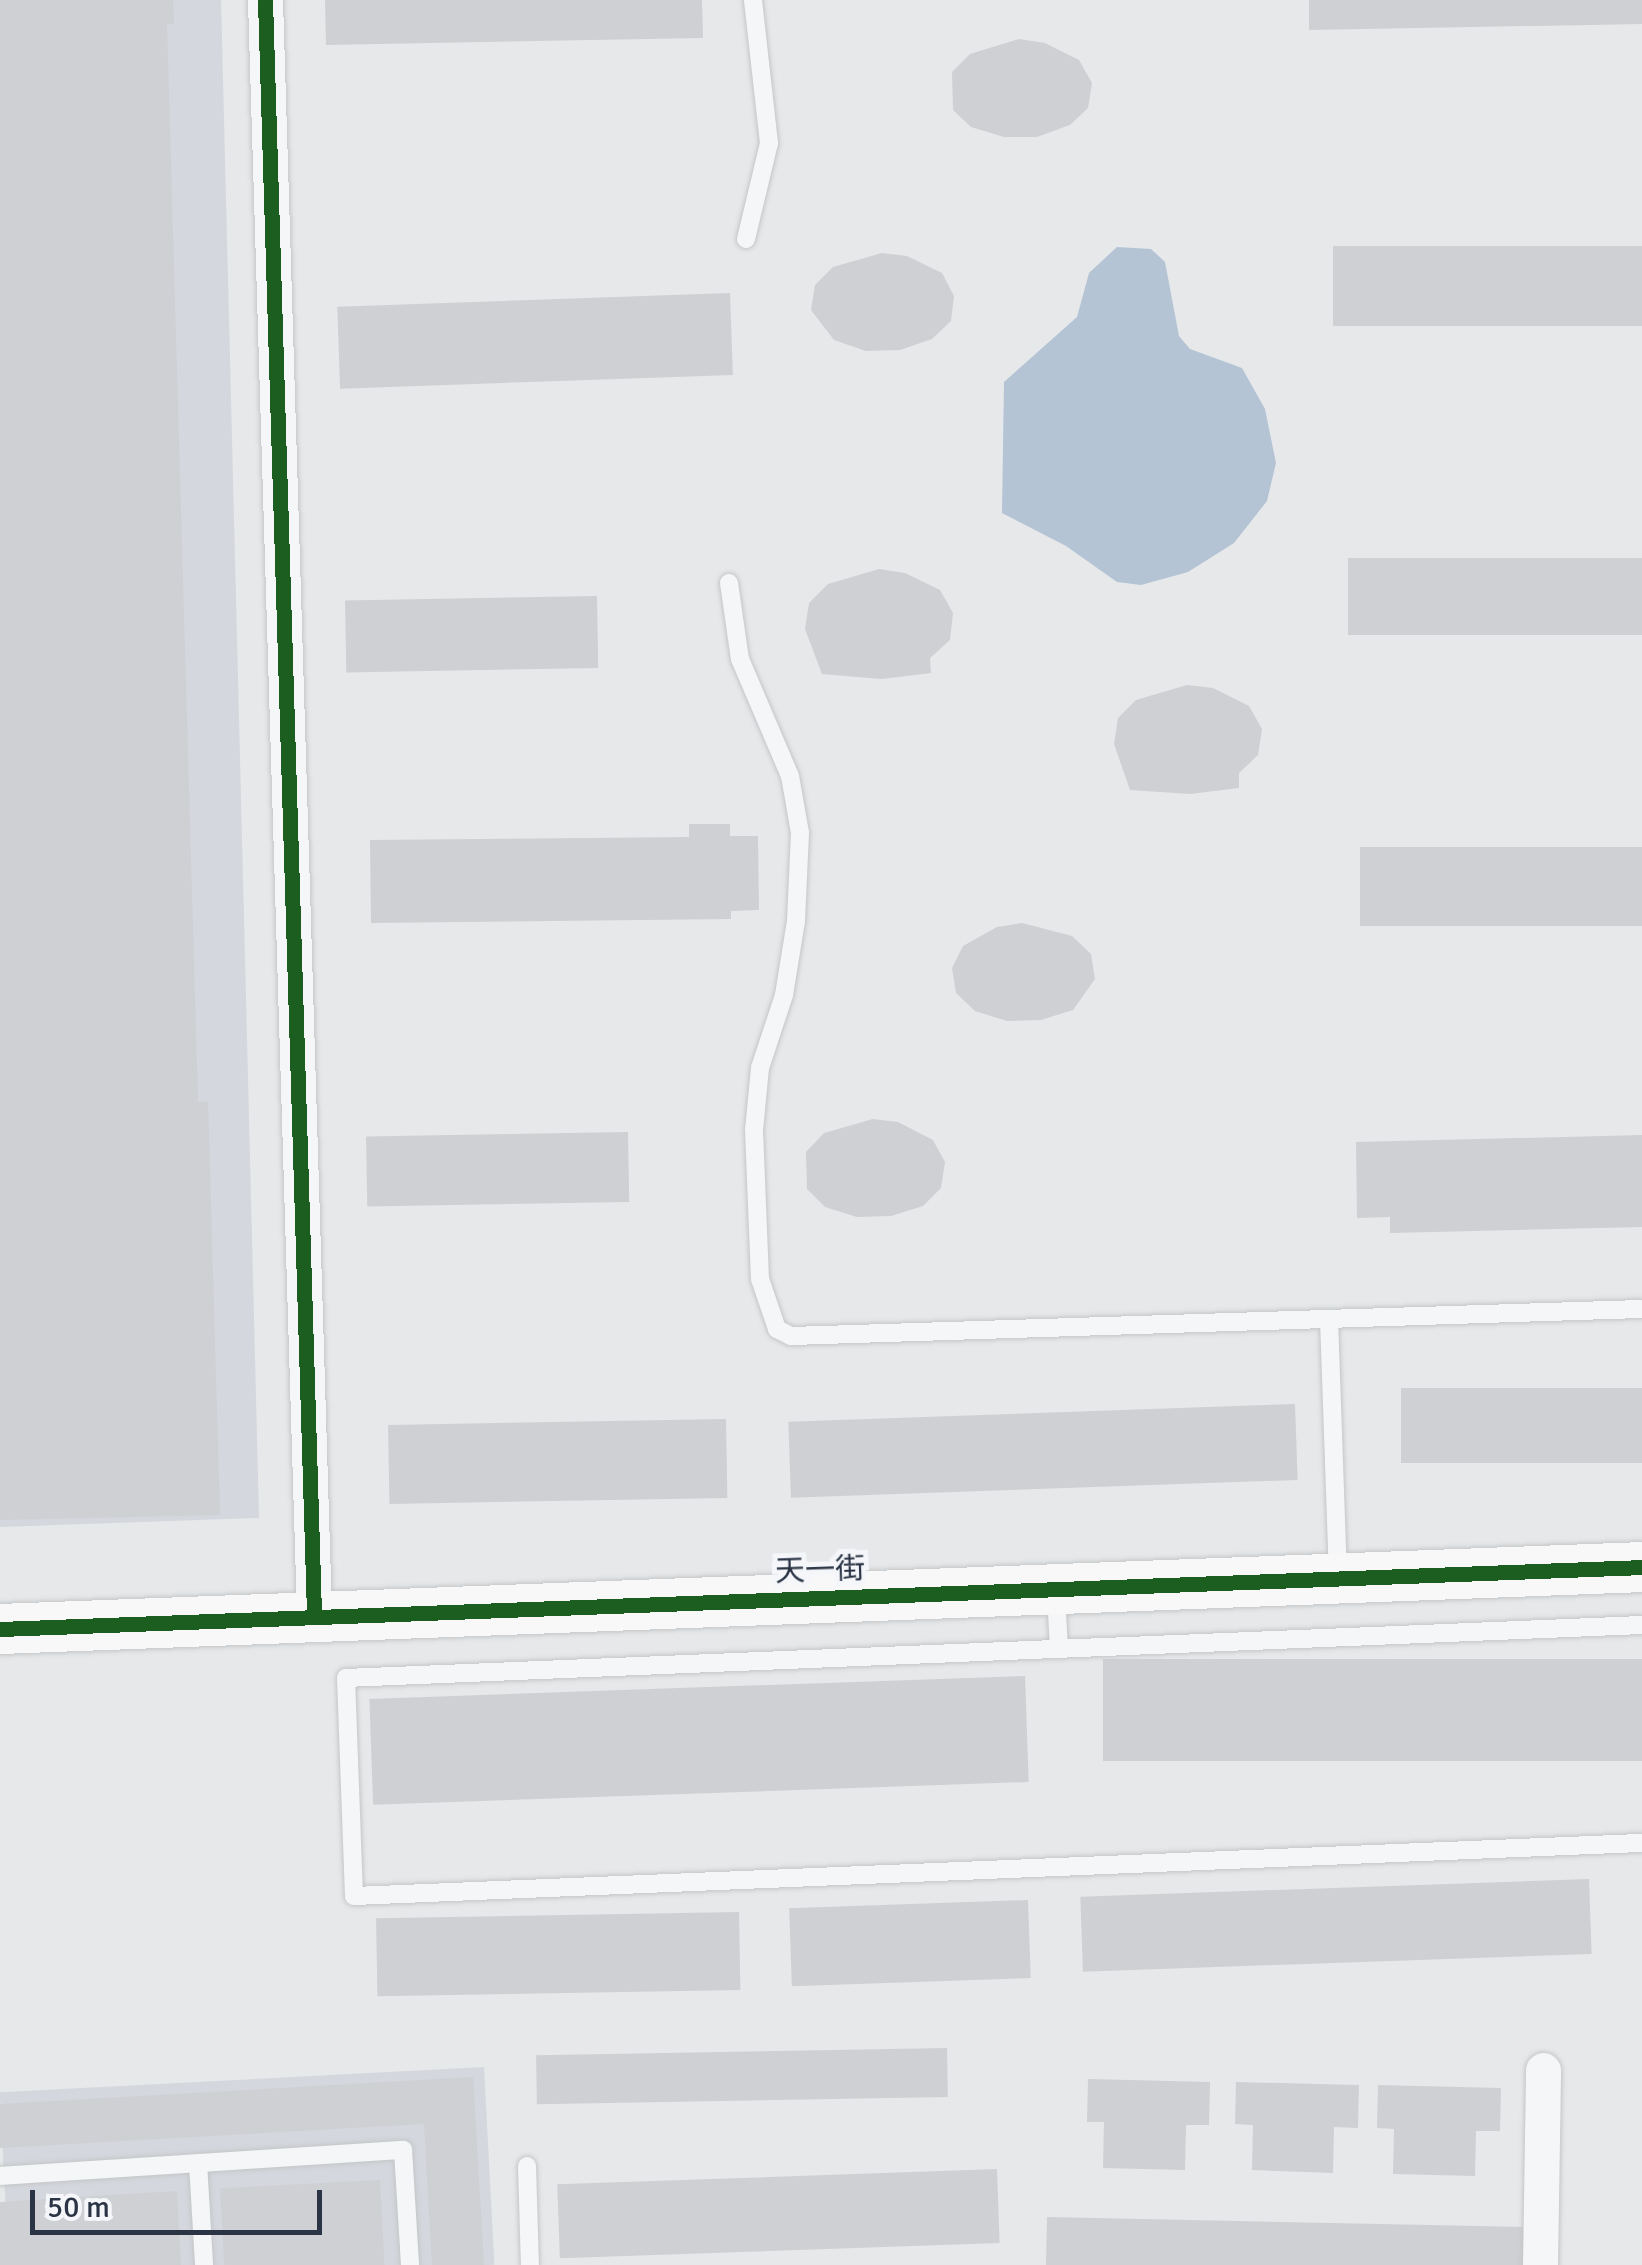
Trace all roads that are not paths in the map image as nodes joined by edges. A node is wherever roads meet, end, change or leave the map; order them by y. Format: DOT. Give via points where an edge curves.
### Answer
graph roads {
  1 [pos="264,0"];
  2 [pos="754,0"];
  3 [pos="746,239"];
  4 [pos="730,584"];
  5 [pos="1642,1309"];
  6 [pos="1329,1319"];
  7 [pos="1642,1568"];
  8 [pos="1338,1579"];
  9 [pos="1056,1590"];
  10 [pos="314,1617"];
  11 [pos="1642,1625"];
  12 [pos="0,1629"];
  13 [pos="1058,1649"];
  14 [pos="1642,1844"];
  15 [pos="1543,2070"];
  16 [pos="198,2164"];
  17 [pos="527,2166"];
  18 [pos="0,2176"];
  19 [pos="204,2265"];
  20 [pos="410,2265"];
  21 [pos="530,2265"];
  22 [pos="1540,2265"];
  1 -- 10 [label="street"];
  2 -- 3 [label="lane" via="769,143"];
  4 -- 6 [label="lane" via="740,658 790,776 800,833 796,922 784,995 760,1068 754,1130 760,1279 777,1329 791,1336"];
  5 -- 6 [label="lane"];
  6 -- 8 [label="lane"];
  7 -- 8 [label="street, 天一街"];
  8 -- 9 [label="street, 天一街"];
  9 -- 10 [label="street, 天一街"];
  9 -- 13 [label="lane"];
  10 -- 12 [label="street, 天一街"];
  11 -- 13 [label="lane"];
  13 -- 14 [label="lane" via="346,1678 354,1896"];
  15 -- 22 [label="street"];
  16 -- 18 [label="lane"];
  16 -- 19 [label="lane"];
  16 -- 20 [label="lane" via="403,2150"];
  17 -- 21 [label="lane"];
}
